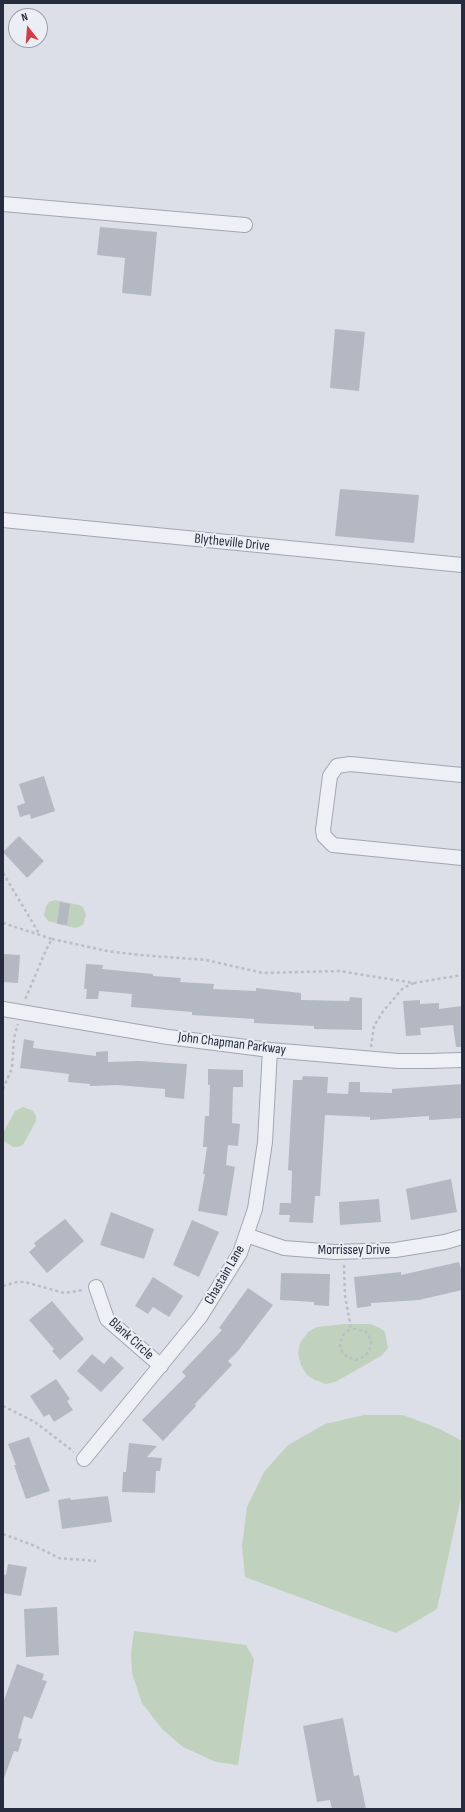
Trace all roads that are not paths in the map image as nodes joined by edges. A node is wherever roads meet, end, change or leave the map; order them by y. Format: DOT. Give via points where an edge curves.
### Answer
graph roads {
  1 [pos="3,204"];
  2 [pos="245,225"];
  3 [pos="3,520"];
  4 [pos="462,565"];
  5 [pos="462,775"];
  6 [pos="462,858"];
  7 [pos="3,1009"];
  8 [pos="270,1050"];
  9 [pos="462,1060"];
  10 [pos="246,1235"];
  11 [pos="462,1237"];
  12 [pos="96,1288"];
  13 [pos="161,1366"];
  14 [pos="84,1459"];
  1 -- 2 [label="street"];
  3 -- 4 [label="street, Blytheville Drive"];
  5 -- 6 [label="street" via="350,764 337,766 330,776 323,830 324,836 334,845"];
  7 -- 8 [label="street, John Chapman Parkway" via="168,1037"];
  8 -- 9 [label="street, John Chapman Parkway" via="428,1062"];
  8 -- 10 [label="street, Chastain Lane" via="265,1142 255,1209"];
  10 -- 11 [label="street, Morrissey Drive" via="284,1248 344,1252 396,1250"];
  10 -- 13 [label="street, Chastain Lane" via="240,1252 200,1317"];
  12 -- 13 [label="street, Blank Circle" via="107,1319"];
  13 -- 14 [label="street, Chastain Lane"];
}
